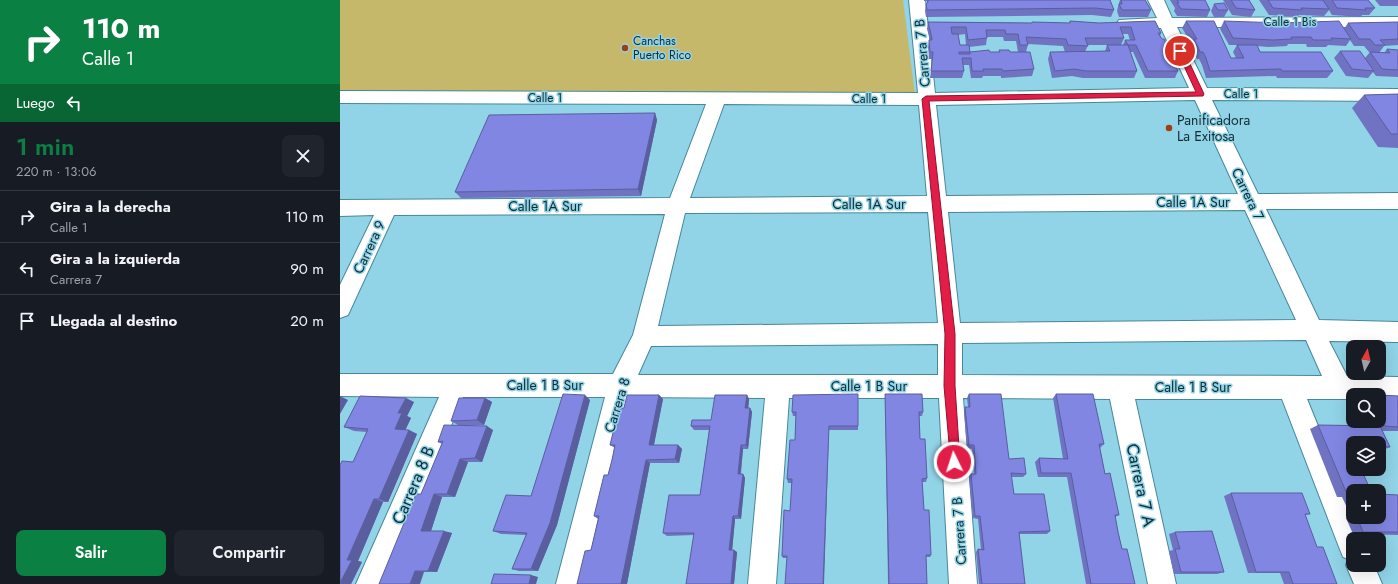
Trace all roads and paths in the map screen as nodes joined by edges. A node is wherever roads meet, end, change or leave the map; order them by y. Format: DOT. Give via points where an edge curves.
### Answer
graph roads {
  1 [pos="917,0"];
  2 [pos="1156,0"];
  3 [pos="1398,22"];
  4 [pos="1111,23"];
  5 [pos="1167,23"];
  6 [pos="1201,94"];
  7 [pos="1398,95"];
  8 [pos="340,97"];
  9 [pos="717,99"];
  10 [pos="926,99"];
  11 [pos="1398,201"];
  12 [pos="1252,202"];
  13 [pos="937,204"];
  14 [pos="677,205"];
  15 [pos="388,207"];
  16 [pos="340,208"];
  17 [pos="340,308"];
  18 [pos="1313,330"];
  19 [pos="1398,332"];
  20 [pos="950,334"];
  21 [pos="644,336"];
  22 [pos="340,385"];
  23 [pos="456,385"];
  24 [pos="620,386"];
  25 [pos="778,386"];
  26 [pos="950,386"];
  27 [pos="1120,387"];
  28 [pos="1290,388"];
  29 [pos="1340,388"];
  30 [pos="1398,388"];
  31 [pos="1347,532"];
  32 [pos="1363,572"];
  33 [pos="370,584"];
  34 [pos="570,584"];
  35 [pos="762,584"];
  36 [pos="962,584"];
  37 [pos="1162,584"];
  38 [pos="1368,584"];
  1 -- 10 [label="street, Carrera 7 B" via="927,24"];
  2 -- 5 [label="street, Carrera 7"];
  3 -- 5 [label="street, Calle 1 Bis"];
  4 -- 5 [label="street, Calle 1 Bis"];
  5 -- 6 [label="street, Carrera 7"];
  6 -- 7 [label="street, Calle 1"];
  6 -- 10 [label="street, Calle 1"];
  6 -- 12 [label="street, Carrera 7"];
  8 -- 9 [label="street, Calle 1"];
  9 -- 10 [label="street, Calle 1"];
  9 -- 14 [label="street, Carrera 8"];
  10 -- 13 [label="street, Carrera 7 B"];
  11 -- 12 [label="street, Calle 1A Sur"];
  12 -- 13 [label="street, Calle 1A Sur"];
  12 -- 18 [label="street, Carrera 7"];
  13 -- 14 [label="street, Calle 1A Sur"];
  13 -- 20 [label="street, Carrera 7 B"];
  14 -- 15 [label="street, Calle 1A Sur"];
  14 -- 21 [label="street, Carrera 8"];
  15 -- 16 [label="street, Calle 1A Sur"];
  15 -- 17 [label="street, Carrera 9"];
  18 -- 19 [label="street"];
  18 -- 20 [label="street"];
  18 -- 29 [label="street, Carrera 7"];
  20 -- 21 [label="street"];
  20 -- 26 [label="street, Carrera 7 B"];
  21 -- 24 [label="street, Carrera 8"];
  22 -- 23 [label="street, Calle 1 B Sur"];
  23 -- 24 [label="street, Calle 1 B Sur"];
  23 -- 33 [label="street, Carrera 8 B"];
  24 -- 25 [label="street, Calle 1 B Sur"];
  24 -- 34 [label="street, Carrera 8"];
  25 -- 26 [label="street, Calle 1 B Sur"];
  25 -- 35 [label="street"];
  26 -- 27 [label="street, Calle 1 B Sur"];
  26 -- 36 [label="street, Carrera 7 B"];
  27 -- 28 [label="street, Calle 1 B Sur"];
  27 -- 37 [label="street, Carrera 7 A"];
  28 -- 29 [label="street, Calle 1 B Sur"];
  28 -- 31 [label="street"];
  29 -- 30 [label="street, Calle 1 B Sur"];
  32 -- 38 [label="street"];
}
